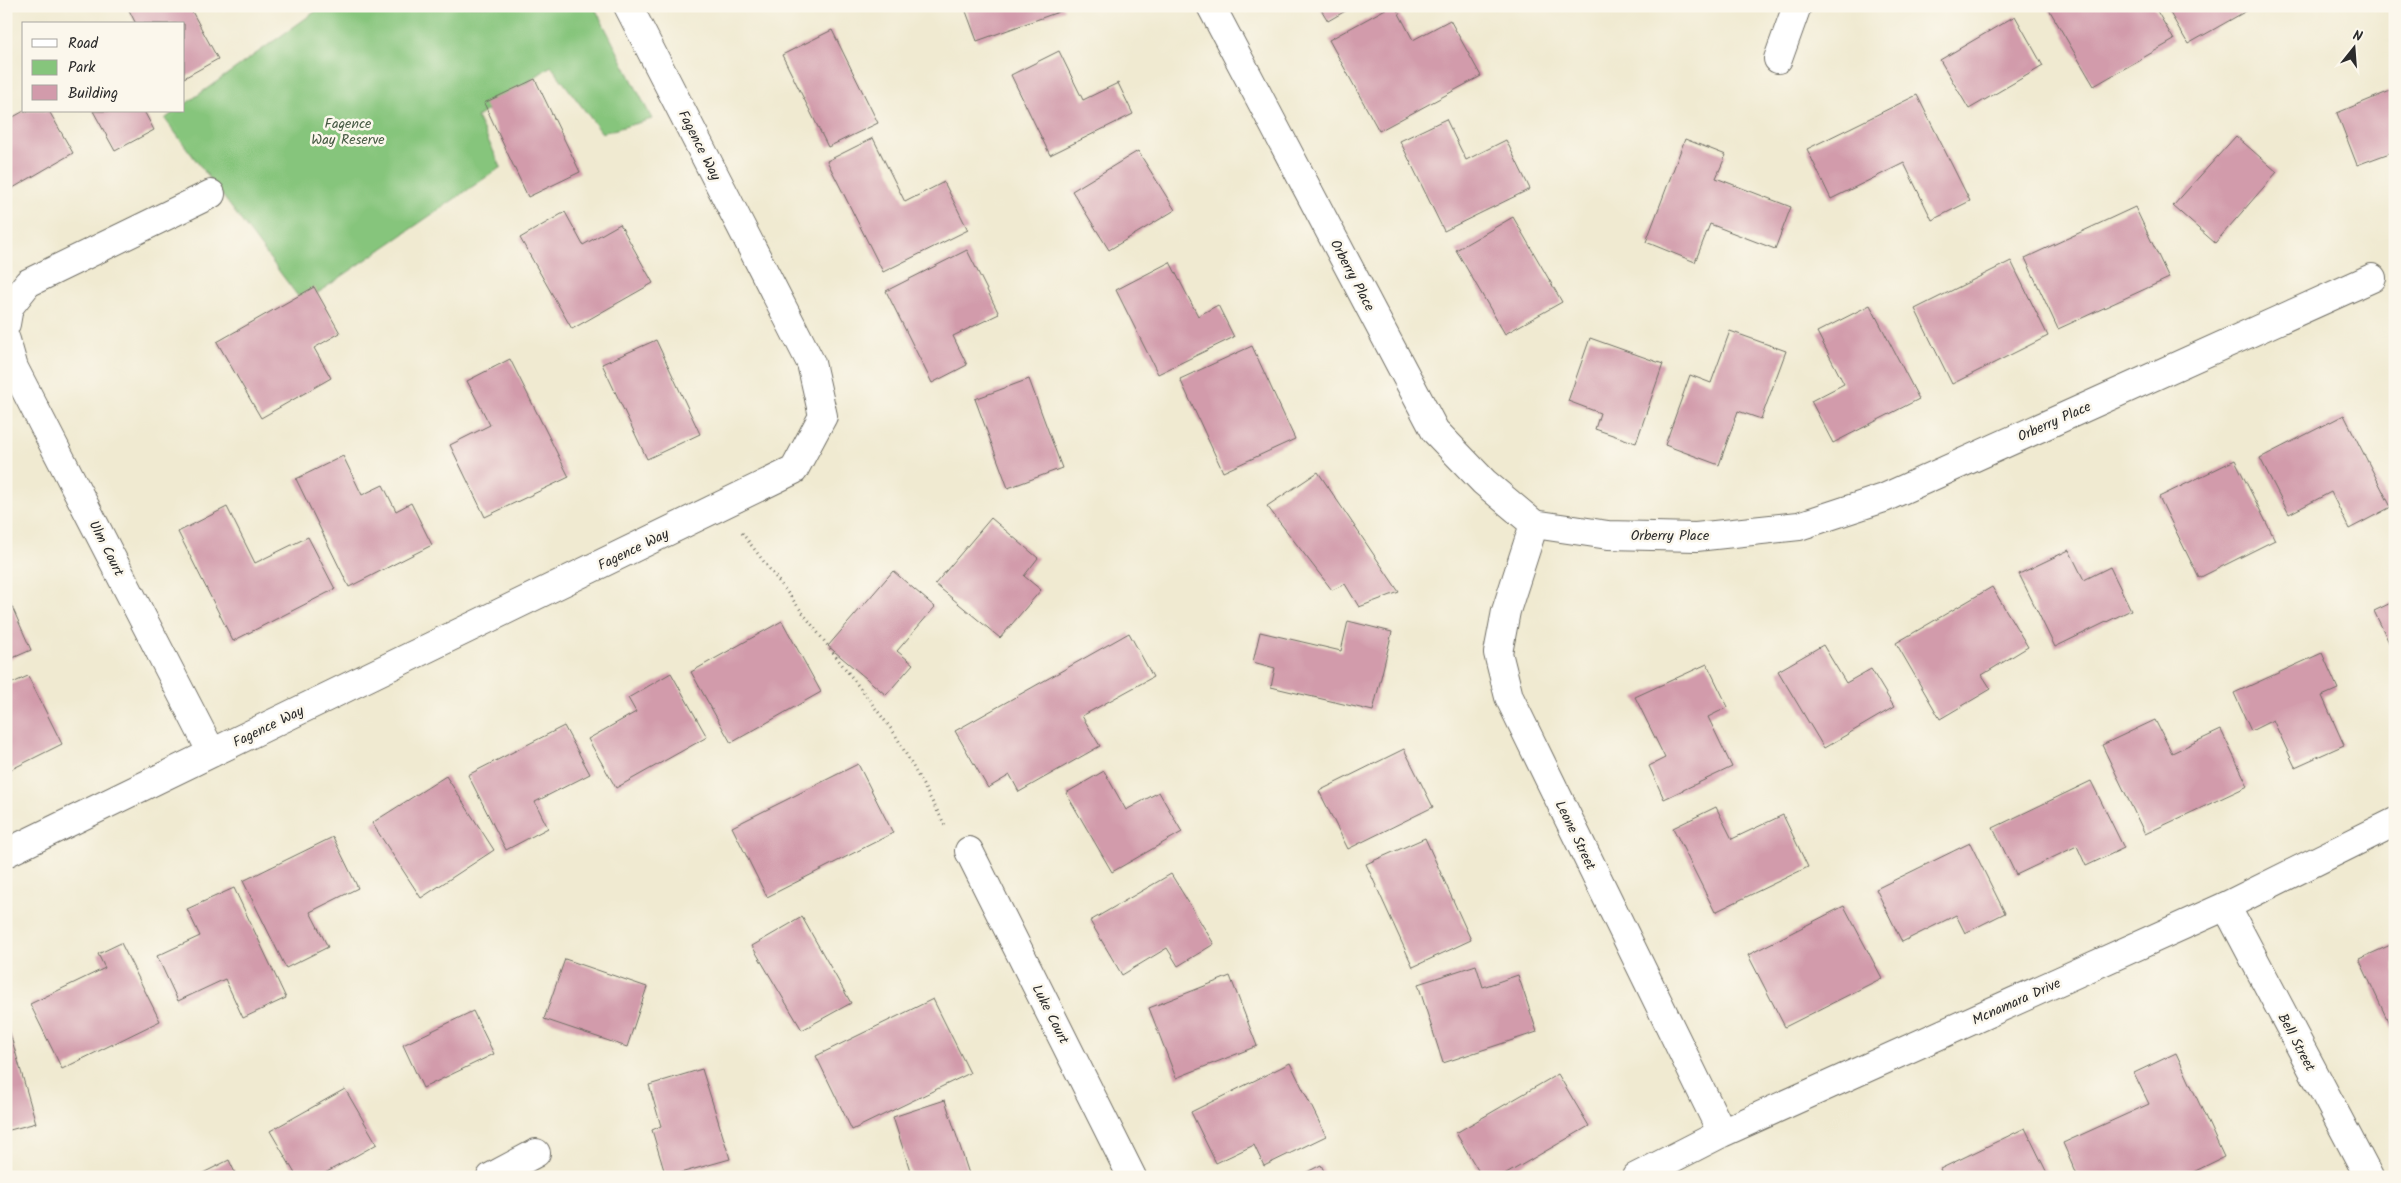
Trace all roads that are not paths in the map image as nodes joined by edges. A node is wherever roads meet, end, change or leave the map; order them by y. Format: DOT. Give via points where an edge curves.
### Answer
graph roads {
  1 [pos="1211,6"];
  2 [pos="1796,6"];
  3 [pos="633,8"];
  4 [pos="1778,59"];
  5 [pos="211,194"];
  6 [pos="2372,278"];
  7 [pos="6,324"];
  8 [pos="6,340"];
  9 [pos="1534,524"];
  10 [pos="212,753"];
  11 [pos="2395,822"];
  12 [pos="969,851"];
  13 [pos="6,853"];
  14 [pos="2226,906"];
  15 [pos="1722,1133"];
  16 [pos="536,1153"];
  17 [pos="491,1177"];
  18 [pos="1132,1177"];
  19 [pos="1636,1177"];
  20 [pos="2369,1177"];
  1 -- 9 [label="street, Orberry Place" via="1435,431 1484,482"];
  2 -- 4 [label="street"];
  3 -- 10 [label="street, Fagence Way" via="811,363 823,416 794,470"];
  5 -- 7 [label="street" via="28,283 9,307"];
  6 -- 9 [label="street, Orberry Place" via="1884,498 1799,526 1696,537 1608,535"];
  8 -- 10 [label="street, Ulm Court" via="14,368"];
  9 -- 15 [label="street, Leone Street" via="1506,611 1498,653 1509,697"];
  10 -- 13 [label="street, Fagence Way"];
  11 -- 14 [label="street, Mcnamara Drive"];
  12 -- 18 [label="street, Luke Court"];
  14 -- 15 [label="street, Mcnamara Drive"];
  14 -- 20 [label="street, Bell Street"];
  15 -- 19 [label="street, Mcnamara Drive"];
  16 -- 17 [label="street"];
}
